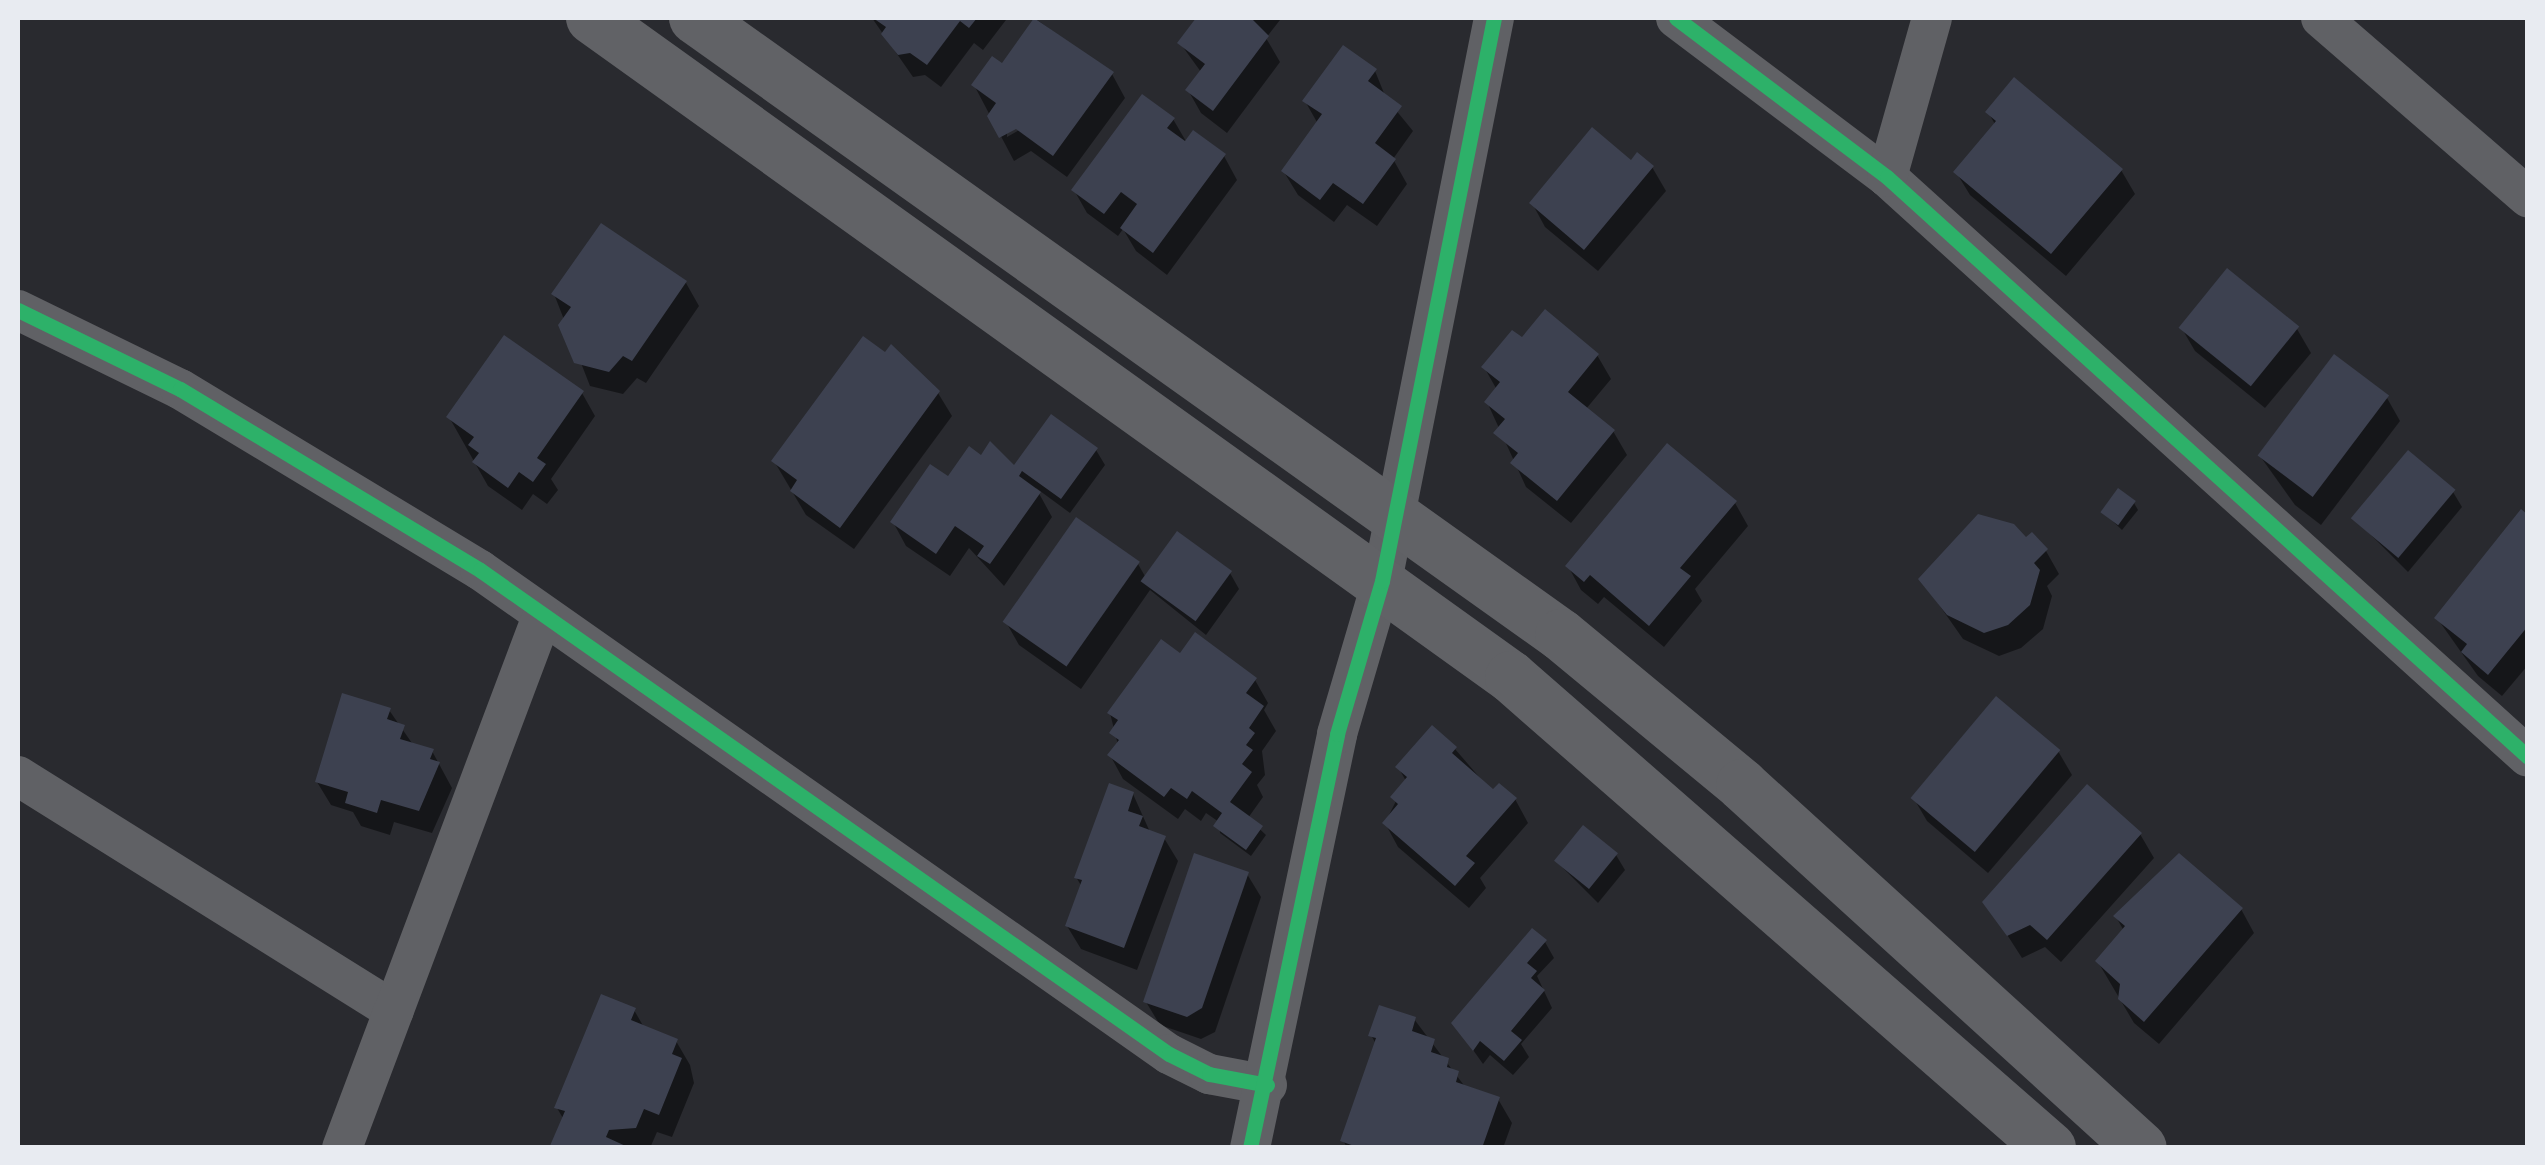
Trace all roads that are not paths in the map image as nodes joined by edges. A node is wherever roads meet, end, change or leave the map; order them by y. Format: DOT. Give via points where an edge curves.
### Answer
graph roads {
  1 [pos="592,18"];
  2 [pos="1494,18"];
  3 [pos="1676,18"];
  4 [pos="1932,18"];
  5 [pos="2329,21"];
  6 [pos="705,25"];
  7 [pos="678,78"];
  8 [pos="1887,177"];
  9 [pos="2528,197"];
  10 [pos="18,310"];
  11 [pos="1392,512"];
  12 [pos="1382,581"];
  13 [pos="540,619"];
  14 [pos="2528,758"];
  15 [pos="18,776"];
  16 [pos="394,1011"];
  17 [pos="1266,1086"];
  18 [pos="342,1148"];
  19 [pos="1250,1148"];
  20 [pos="2050,1148"];
  21 [pos="2142,1148"];
  1 -- 7 [label="main road"];
  2 -- 11 [label="street"];
  3 -- 8 [label="street"];
  4 -- 8 [label="street"];
  5 -- 9 [label="street"];
  6 -- 7 [label="main road"];
  6 -- 11 [label="main road"];
  7 -- 12 [label="main road"];
  8 -- 14 [label="street"];
  10 -- 13 [label="street" via="229,417 480,570"];
  11 -- 12 [label="street"];
  11 -- 21 [label="main road" via="1561,634 1692,741"];
  12 -- 17 [label="street" via="1336,734"];
  12 -- 20 [label="main road" via="1511,677"];
  13 -- 16 [label="street"];
  13 -- 17 [label="street" via="1169,1054 1210,1074"];
  15 -- 16 [label="street"];
  16 -- 18 [label="street"];
  17 -- 19 [label="street"];
}
